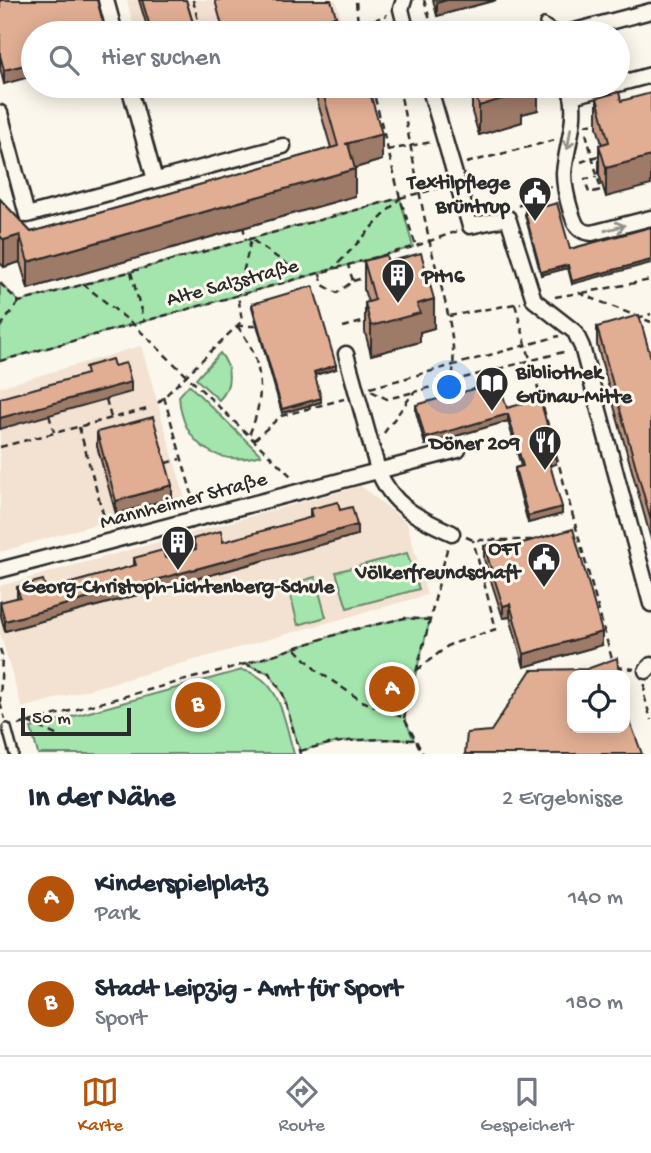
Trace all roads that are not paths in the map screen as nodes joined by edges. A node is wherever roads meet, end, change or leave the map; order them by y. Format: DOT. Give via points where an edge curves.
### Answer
graph roads {
  1 [pos="106,0"];
  2 [pos="651,10"];
  3 [pos="112,21"];
  4 [pos="611,21"];
  5 [pos="651,75"];
  6 [pos="630,81"];
  7 [pos="132,98"];
  8 [pos="433,98"];
  9 [pos="571,98"];
  10 [pos="0,113"];
  11 [pos="283,146"];
  12 [pos="155,180"];
  13 [pos="651,218"];
  14 [pos="346,354"];
  15 [pos="458,450"];
  16 [pos="378,470"];
  17 [pos="452,533"];
  18 [pos="0,570"];
  19 [pos="651,604"];
  20 [pos="7,728"];
  21 [pos="14,754"];
  1 -- 3 [label="street"];
  2 -- 4 [label="street"];
  5 -- 6 [label="street"];
  7 -- 12 [label="street"];
  8 -- 19 [label="street" via="470,226 508,218 534,300 575,332 582,347"];
  9 -- 13 [label="street, one-way" via="565,183 573,221 582,232 596,232"];
  10 -- 12 [label="street" via="27,215"];
  11 -- 12 [label="street"];
  14 -- 16 [label="street"];
  15 -- 16 [label="street, Mannheimer Straße"];
  16 -- 17 [label="street" via="385,489 398,504"];
  16 -- 18 [label="street, Mannheimer Straße"];
  20 -- 21 [label="lane"];
}
